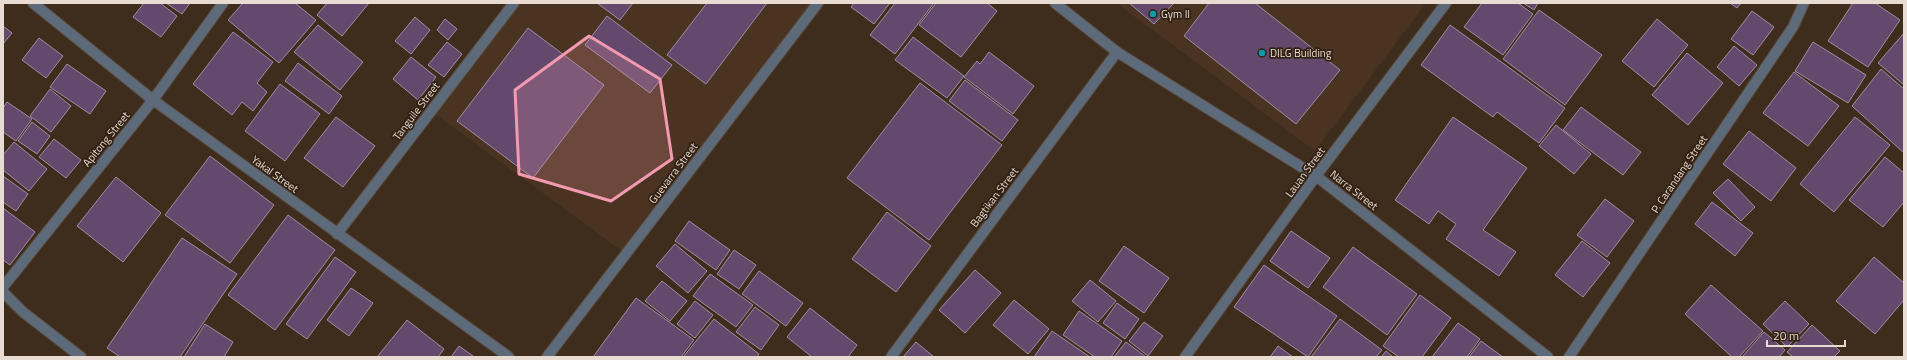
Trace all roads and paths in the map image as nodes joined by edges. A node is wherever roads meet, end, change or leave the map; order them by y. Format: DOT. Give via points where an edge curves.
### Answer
graph roads {
  1 [pos="33,3"];
  2 [pos="223,3"];
  3 [pos="514,3"];
  4 [pos="818,3"];
  5 [pos="1055,3"];
  6 [pos="1446,3"];
  7 [pos="1804,3"];
  8 [pos="1117,52"];
  9 [pos="153,100"];
  10 [pos="1316,176"];
  11 [pos="337,234"];
  12 [pos="3,287"];
  13 [pos="3,292"];
  14 [pos="81,357"];
  15 [pos="509,357"];
  16 [pos="547,357"];
  17 [pos="891,357"];
  18 [pos="1185,357"];
  19 [pos="1548,357"];
  20 [pos="1569,357"];
  1 -- 9 [label="street, Yakal Street"];
  2 -- 9 [label="street, Apitong Street"];
  3 -- 11 [label="street, Tanguile Street"];
  4 -- 16 [label="street, Guevarra Street"];
  5 -- 8 [label="street, Narra Street"];
  6 -- 10 [label="street, Lauan Street"];
  7 -- 20 [label="street, P. Carandang Street" via="1793,27"];
  8 -- 10 [label="street, Narra Street"];
  8 -- 17 [label="street, Bagtikan Street"];
  9 -- 11 [label="street, Yakal Street"];
  9 -- 12 [label="street, Apitong Street"];
  10 -- 18 [label="street, Lauan Street"];
  10 -- 19 [label="street, Narra Street"];
  11 -- 15 [label="street, Yakal Street"];
  13 -- 14 [label="street" via="23,312"];
}
